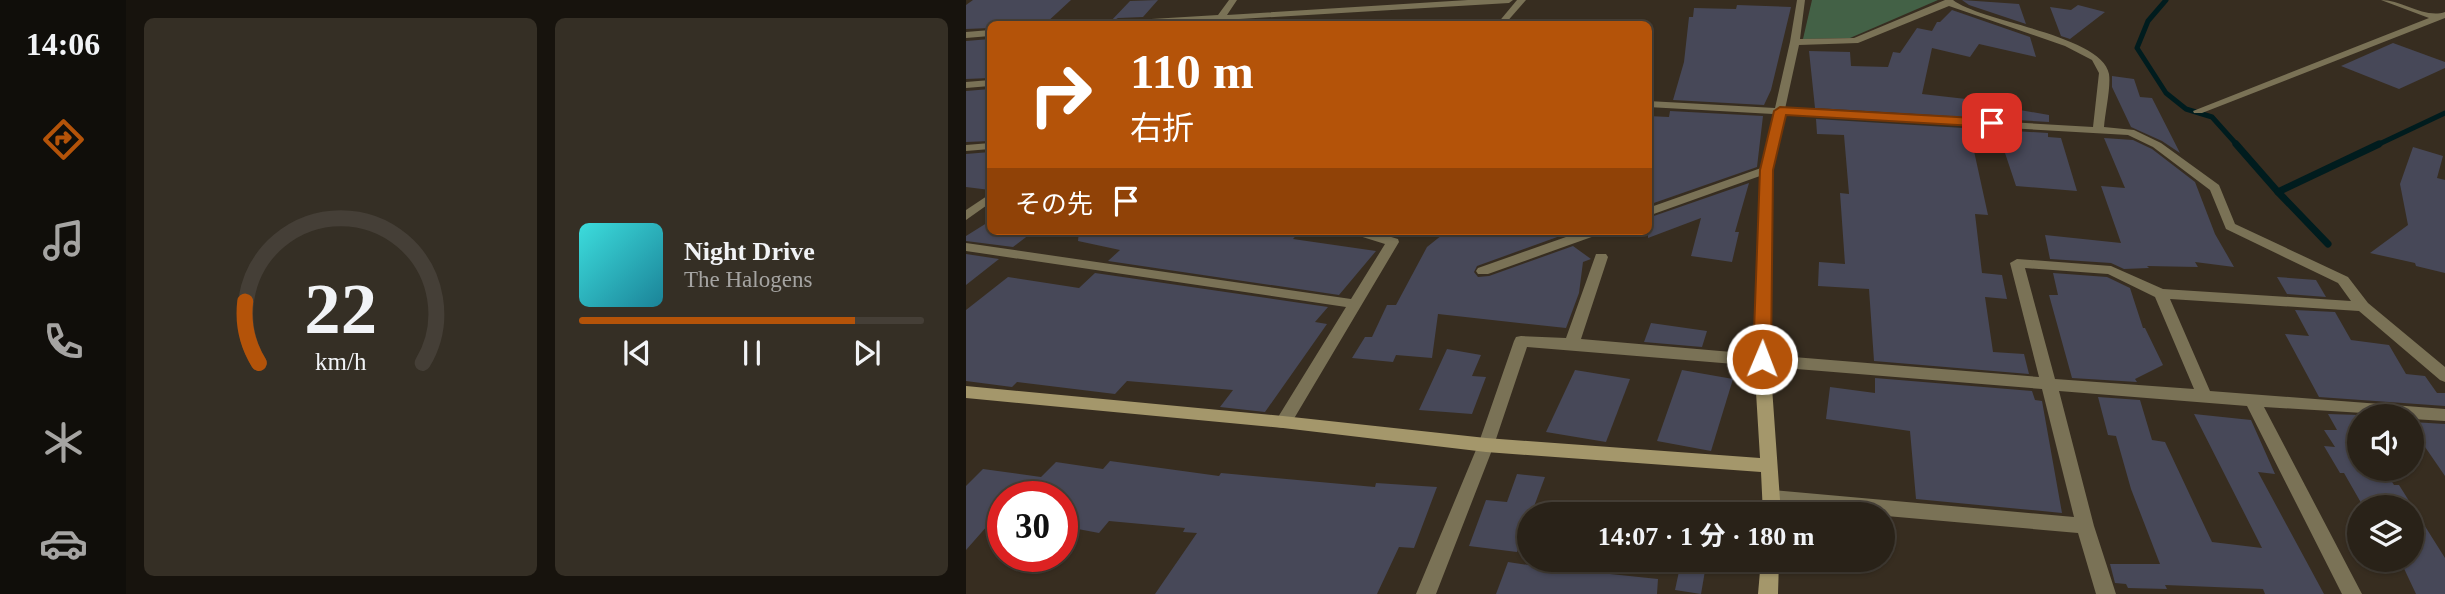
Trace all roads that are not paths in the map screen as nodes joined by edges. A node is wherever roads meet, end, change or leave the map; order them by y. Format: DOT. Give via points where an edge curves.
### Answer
graph roads {
  1 [pos="1233,0"];
  2 [pos="1509,0"];
  3 [pos="1522,0"];
  4 [pos="1801,0"];
  5 [pos="2385,0"];
  6 [pos="1949,1"];
  7 [pos="2441,16"];
  8 [pos="1218,21"];
  9 [pos="1504,21"];
  10 [pos="987,33"];
  11 [pos="966,35"];
  12 [pos="1795,42"];
  13 [pos="987,83"];
  14 [pos="966,85"];
  15 [pos="1652,104"];
  16 [pos="1780,111"];
  17 [pos="2198,111"];
  18 [pos="2098,129"];
  19 [pos="987,146"];
  20 [pos="966,148"];
  21 [pos="1766,170"];
  22 [pos="987,200"];
  23 [pos="1652,211"];
  24 [pos="966,216"];
  25 [pos="1371,235"];
  26 [pos="1584,235"];
  27 [pos="966,247"];
  28 [pos="1601,257"];
  29 [pos="1483,271"];
  30 [pos="2161,294"];
  31 [pos="1356,304"];
  32 [pos="2363,306"];
  33 [pos="1572,344"];
  34 [pos="1762,359"];
  35 [pos="2445,376"];
  36 [pos="2049,384"];
  37 [pos="966,392"];
  38 [pos="2204,395"];
  39 [pos="2252,400"];
  40 [pos="2445,415"];
  41 [pos="1283,422"];
  42 [pos="1486,445"];
  43 [pos="1770,466"];
  44 [pos="1773,502"];
  45 [pos="1895,514"];
  46 [pos="2085,526"];
  47 [pos="1769,572"];
  48 [pos="1426,594"];
  49 [pos="1768,594"];
  50 [pos="2106,594"];
  51 [pos="2353,594"];
  1 -- 8 [label="street"];
  2 -- 8 [label="street"];
  3 -- 9 [label="street"];
  4 -- 12 [label="street"];
  5 -- 7 [label="street"];
  6 -- 12 [label="street" via="1855,41"];
  6 -- 18 [label="street" via="2096,58 2104,73"];
  7 -- 17 [label="street"];
  10 -- 11 [label="street"];
  12 -- 16 [label="street"];
  13 -- 14 [label="street"];
  15 -- 16 [label="street"];
  16 -- 18 [label="street"];
  16 -- 21 [label="street"];
  18 -- 32 [label="street" via="2130,132 2157,145 2215,187 2230,226 2343,280"];
  19 -- 20 [label="street"];
  21 -- 23 [label="street"];
  21 -- 34 [label="street"];
  22 -- 24 [label="street"];
  25 -- 31 [label="street" via="1393,242"];
  26 -- 29 [label="street"];
  27 -- 31 [label="street"];
  28 -- 33 [label="street"];
  30 -- 32 [label="street"];
  30 -- 36 [label="street" via="2111,270 2017,263"];
  30 -- 38 [label="street"];
  31 -- 41 [label="street"];
  32 -- 35 [label="street"];
  33 -- 34 [label="street"];
  33 -- 42 [label="street" via="1521,341"];
  34 -- 36 [label="street"];
  34 -- 43 [label="street"];
  36 -- 38 [label="street"];
  36 -- 46 [label="street"];
  37 -- 41 [label="street"];
  38 -- 39 [label="street"];
  39 -- 40 [label="street"];
  39 -- 51 [label="street"];
  41 -- 42 [label="street"];
  42 -- 43 [label="street"];
  42 -- 48 [label="street"];
  43 -- 44 [label="street"];
  45 -- 46 [label="street"];
  46 -- 50 [label="street"];
  47 -- 49 [label="street"];
}
